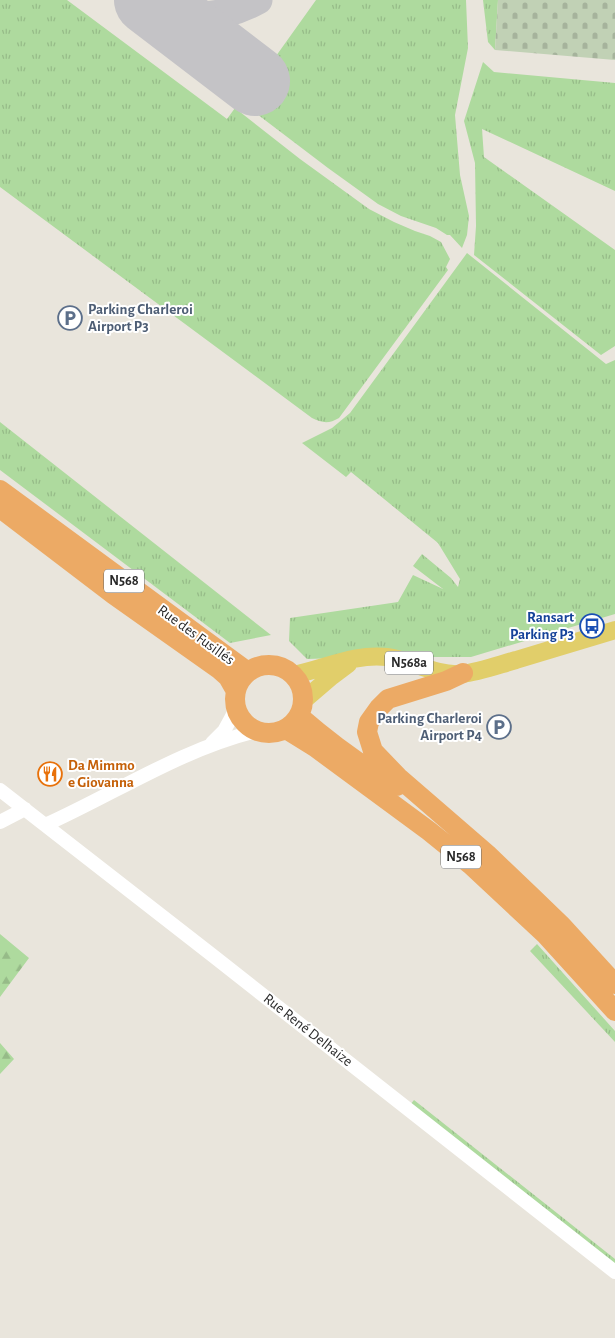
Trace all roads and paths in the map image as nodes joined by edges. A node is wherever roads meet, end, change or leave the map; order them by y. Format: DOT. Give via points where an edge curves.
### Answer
graph roads {
  1 [pos="0,490"];
  2 [pos="0,508"];
  3 [pos="615,630"];
  4 [pos="354,659"];
  5 [pos="248,672"];
  6 [pos="463,674"];
  7 [pos="293,675"];
  8 [pos="236,700"];
  9 [pos="296,715"];
  10 [pos="256,731"];
  11 [pos="210,746"];
  12 [pos="0,790"];
  13 [pos="25,809"];
  14 [pos="439,812"];
  15 [pos="0,822"];
  16 [pos="45,825"];
  17 [pos="615,984"];
  18 [pos="615,1010"];
  19 [pos="615,1272"];
  1 -- 5 [label="highway, Rue des Fusillés / N568"];
  2 -- 8 [label="highway, Rue des Fusillés / N568" via="219,669 228,677"];
  3 -- 6 [label="main road, N568a"];
  4 -- 6 [label="main road, N568a" via="387,657 438,671"];
  4 -- 7 [label="main road, N568a"];
  4 -- 9 [label="main road" via="332,676"];
  5 -- 7 [label="highway" via="266,665 278,666"];
  5 -- 8 [label="highway" via="241,680"];
  6 -- 14 [label="highway" via="388,700 369,722 367,732 374,754"];
  7 -- 9 [label="highway, N568" via="299,683"];
  8 -- 10 [label="highway, N568" via="246,724"];
  8 -- 11 [label="street" via="224,731"];
  9 -- 10 [label="highway" via="276,733"];
  9 -- 14 [label="highway, N568" via="376,774"];
  9 -- 18 [label="highway, N568" via="315,747 471,865 546,935"];
  10 -- 11 [label="street"];
  11 -- 16 [label="street"];
  12 -- 13 [label="street, Rue René Delhaize"];
  13 -- 15 [label="street"];
  13 -- 16 [label="street, Rue René Delhaize"];
  14 -- 17 [label="highway, N568" via="562,926"];
  16 -- 19 [label="street, Rue René Delhaize"];
}
